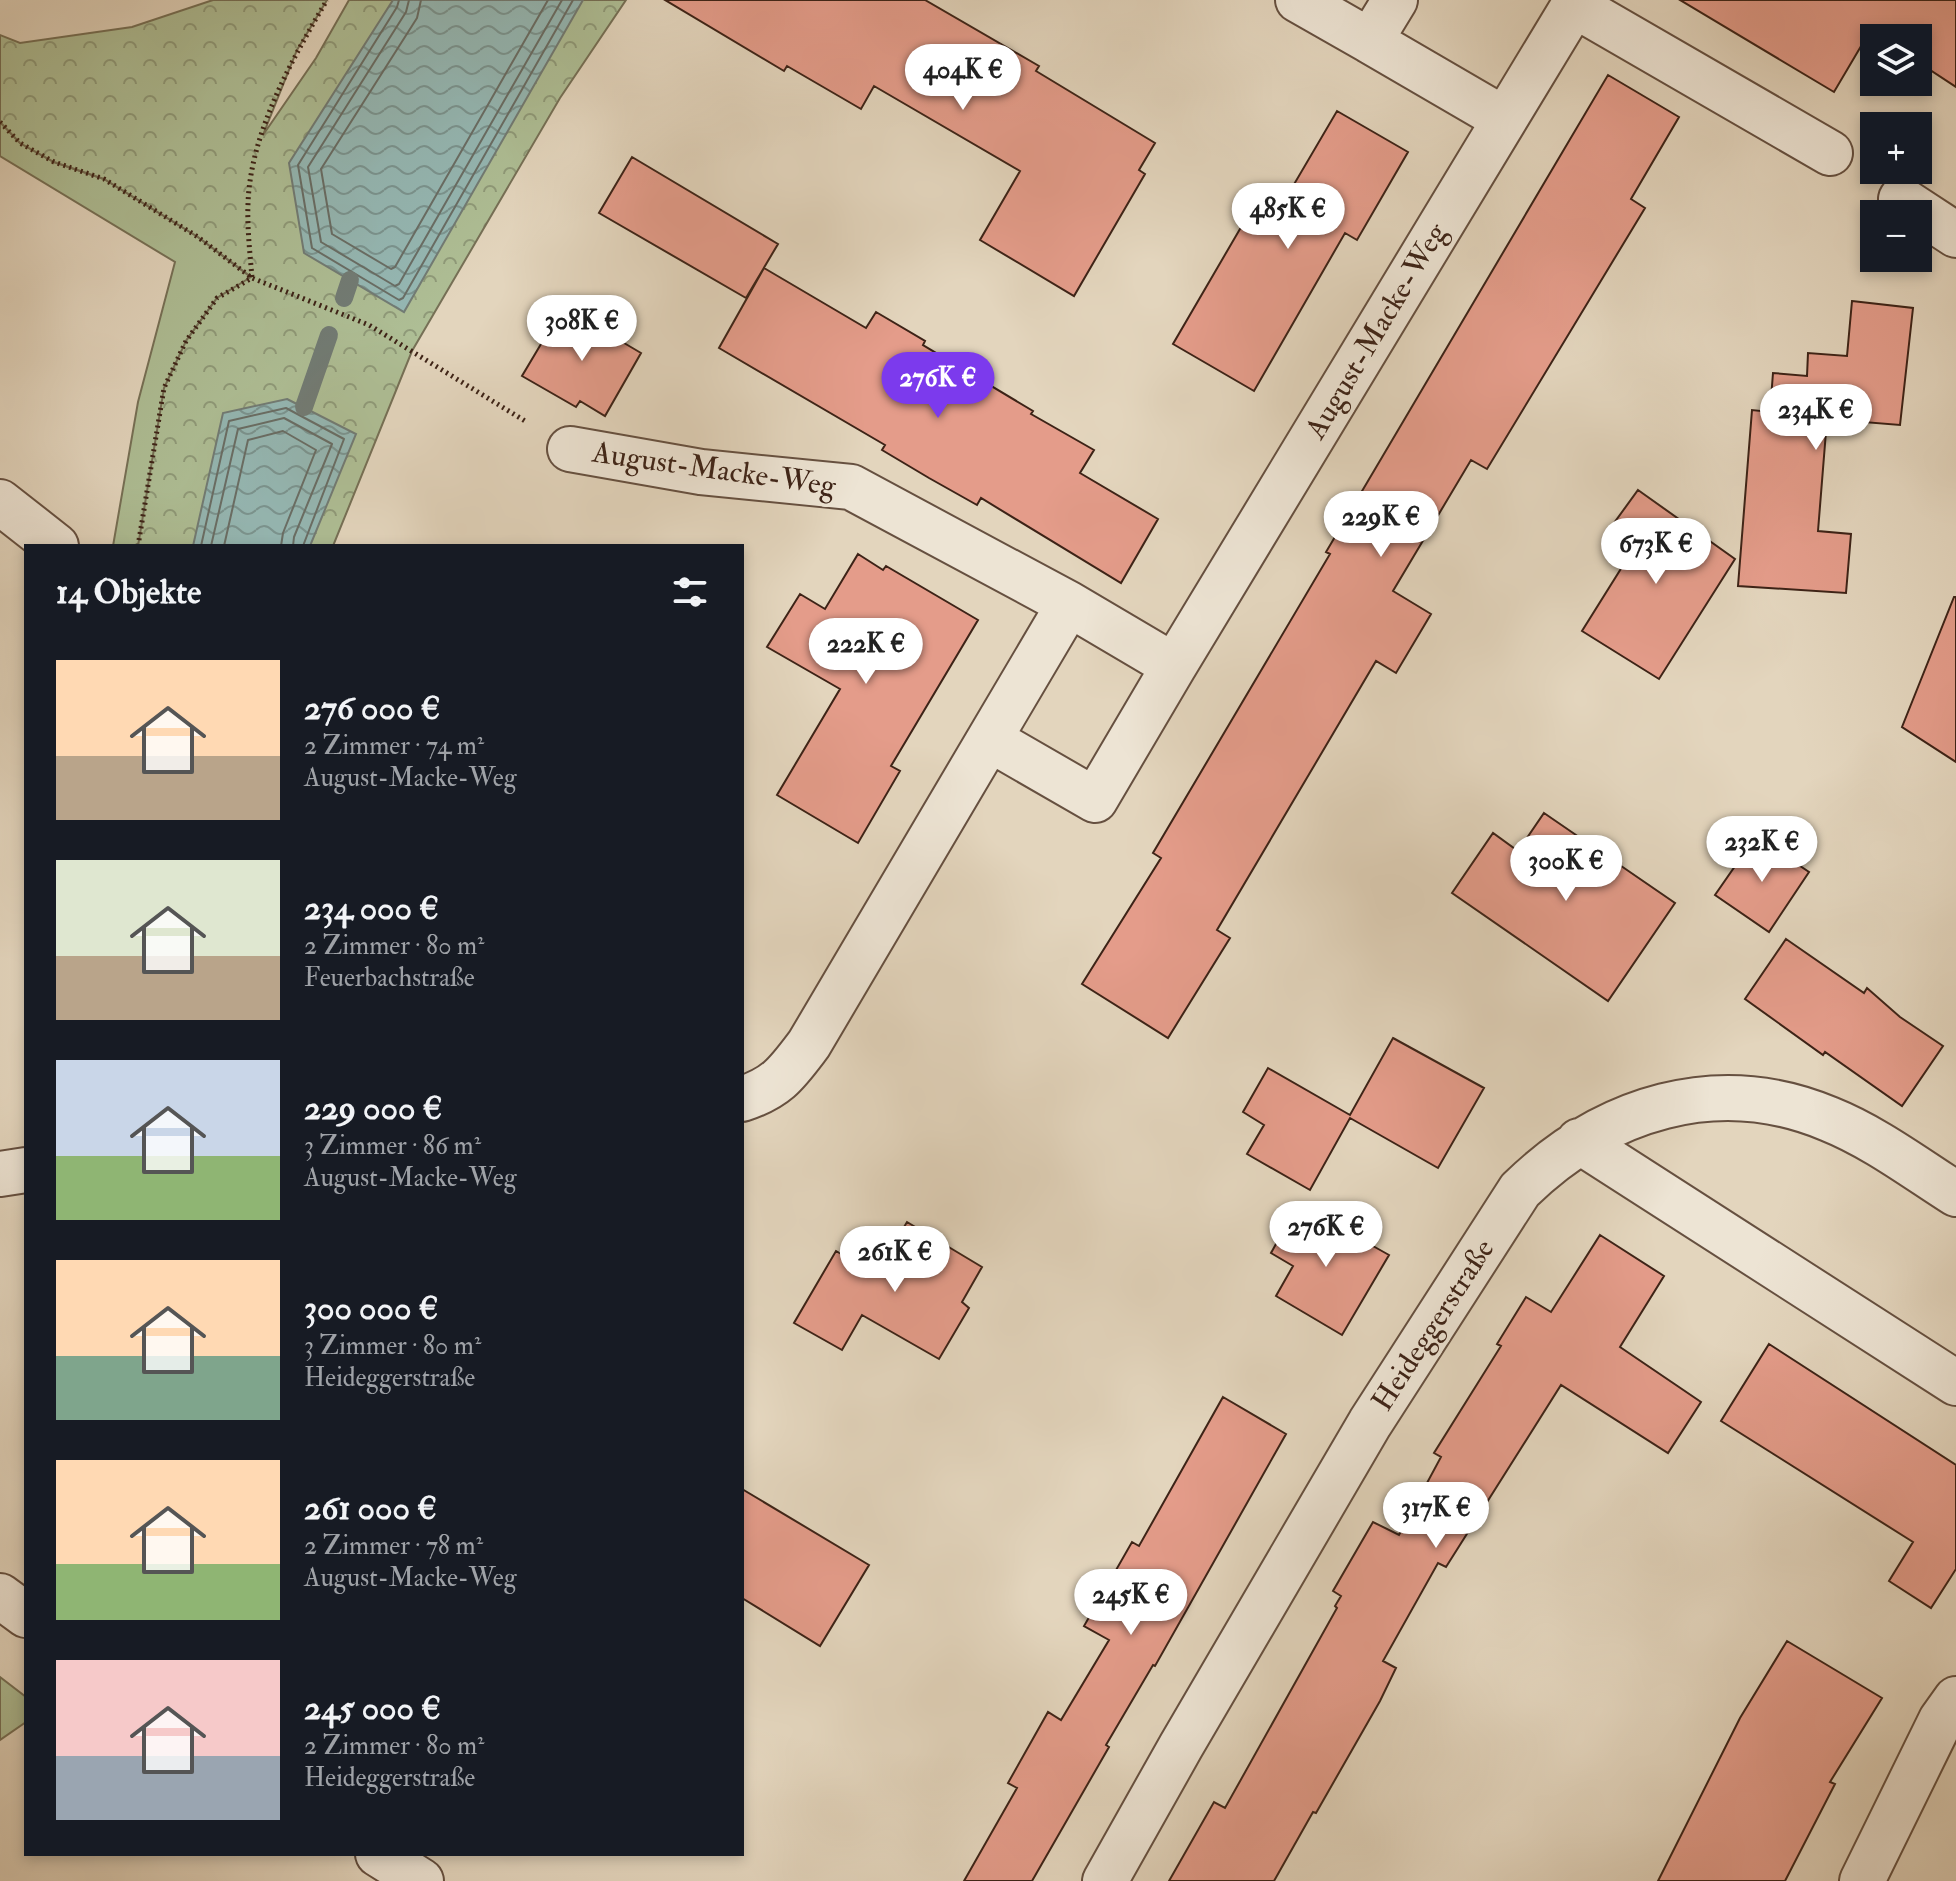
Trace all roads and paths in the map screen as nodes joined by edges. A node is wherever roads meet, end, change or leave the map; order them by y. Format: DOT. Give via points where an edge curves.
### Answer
graph roads {
  1 [pos="327,0"];
  2 [pos="1298,0"];
  3 [pos="1395,0"];
  4 [pos="1570,3"];
  5 [pos="1370,41"];
  6 [pos="1504,119"];
  7 [pos="0,122"];
  8 [pos="1830,153"];
  9 [pos="1901,199"];
  10 [pos="1956,235"];
  11 [pos="252,278"];
  12 [pos="570,449"];
  13 [pos="0,502"];
  14 [pos="53,544"];
  15 [pos="138,544"];
  16 [pos="1069,604"];
  17 [pos="1174,666"];
  18 [pos="991,740"];
  19 [pos="744,1098"];
  20 [pos="1579,1141"];
  21 [pos="24,1170"];
  22 [pos="0,1174"];
  23 [pos="1956,1194"];
  24 [pos="1956,1383"];
  25 [pos="0,1596"];
  26 [pos="24,1614"];
  27 [pos="1956,1699"];
  28 [pos="381,1856"];
  29 [pos="421,1881"];
  30 [pos="1105,1881"];
  31 [pos="1862,1881"];
  1 -- 11 [label="path" via="297,50 260,140 248,202"];
  2 -- 5 [label="street"];
  3 -- 5 [label="street"];
  4 -- 6 [label="street, August-Macke-Weg"];
  4 -- 8 [label="street, August-Macke-Weg"];
  5 -- 6 [label="street"];
  6 -- 17 [label="street, August-Macke-Weg"];
  7 -- 11 [label="path" via="20,143 54,162 104,179 198,237"];
  9 -- 10 [label="street"];
  11 -- 12 [label="path" via="369,325"];
  11 -- 15 [label="path" via="217,298 186,341 164,388"];
  12 -- 16 [label="street, August-Macke-Weg" via="701,472 851,487"];
  13 -- 14 [label="street"];
  16 -- 17 [label="street, August-Macke-Weg"];
  16 -- 18 [label="street"];
  17 -- 18 [label="street, August-Macke-Weg" via="1095,800"];
  18 -- 19 [label="street" via="809,1044 766,1091"];
  20 -- 23 [label="street, Heideggerstraße" via="1611,1123 1684,1102 1733,1098 1782,1104 1829,1118"];
  20 -- 24 [label="street"];
  20 -- 30 [label="street, Heideggerstraße" via="1520,1190 1370,1423"];
  21 -- 22 [label="street"];
  25 -- 26 [label="street"];
  27 -- 31 [label="street"];
  28 -- 29 [label="street"];
}
